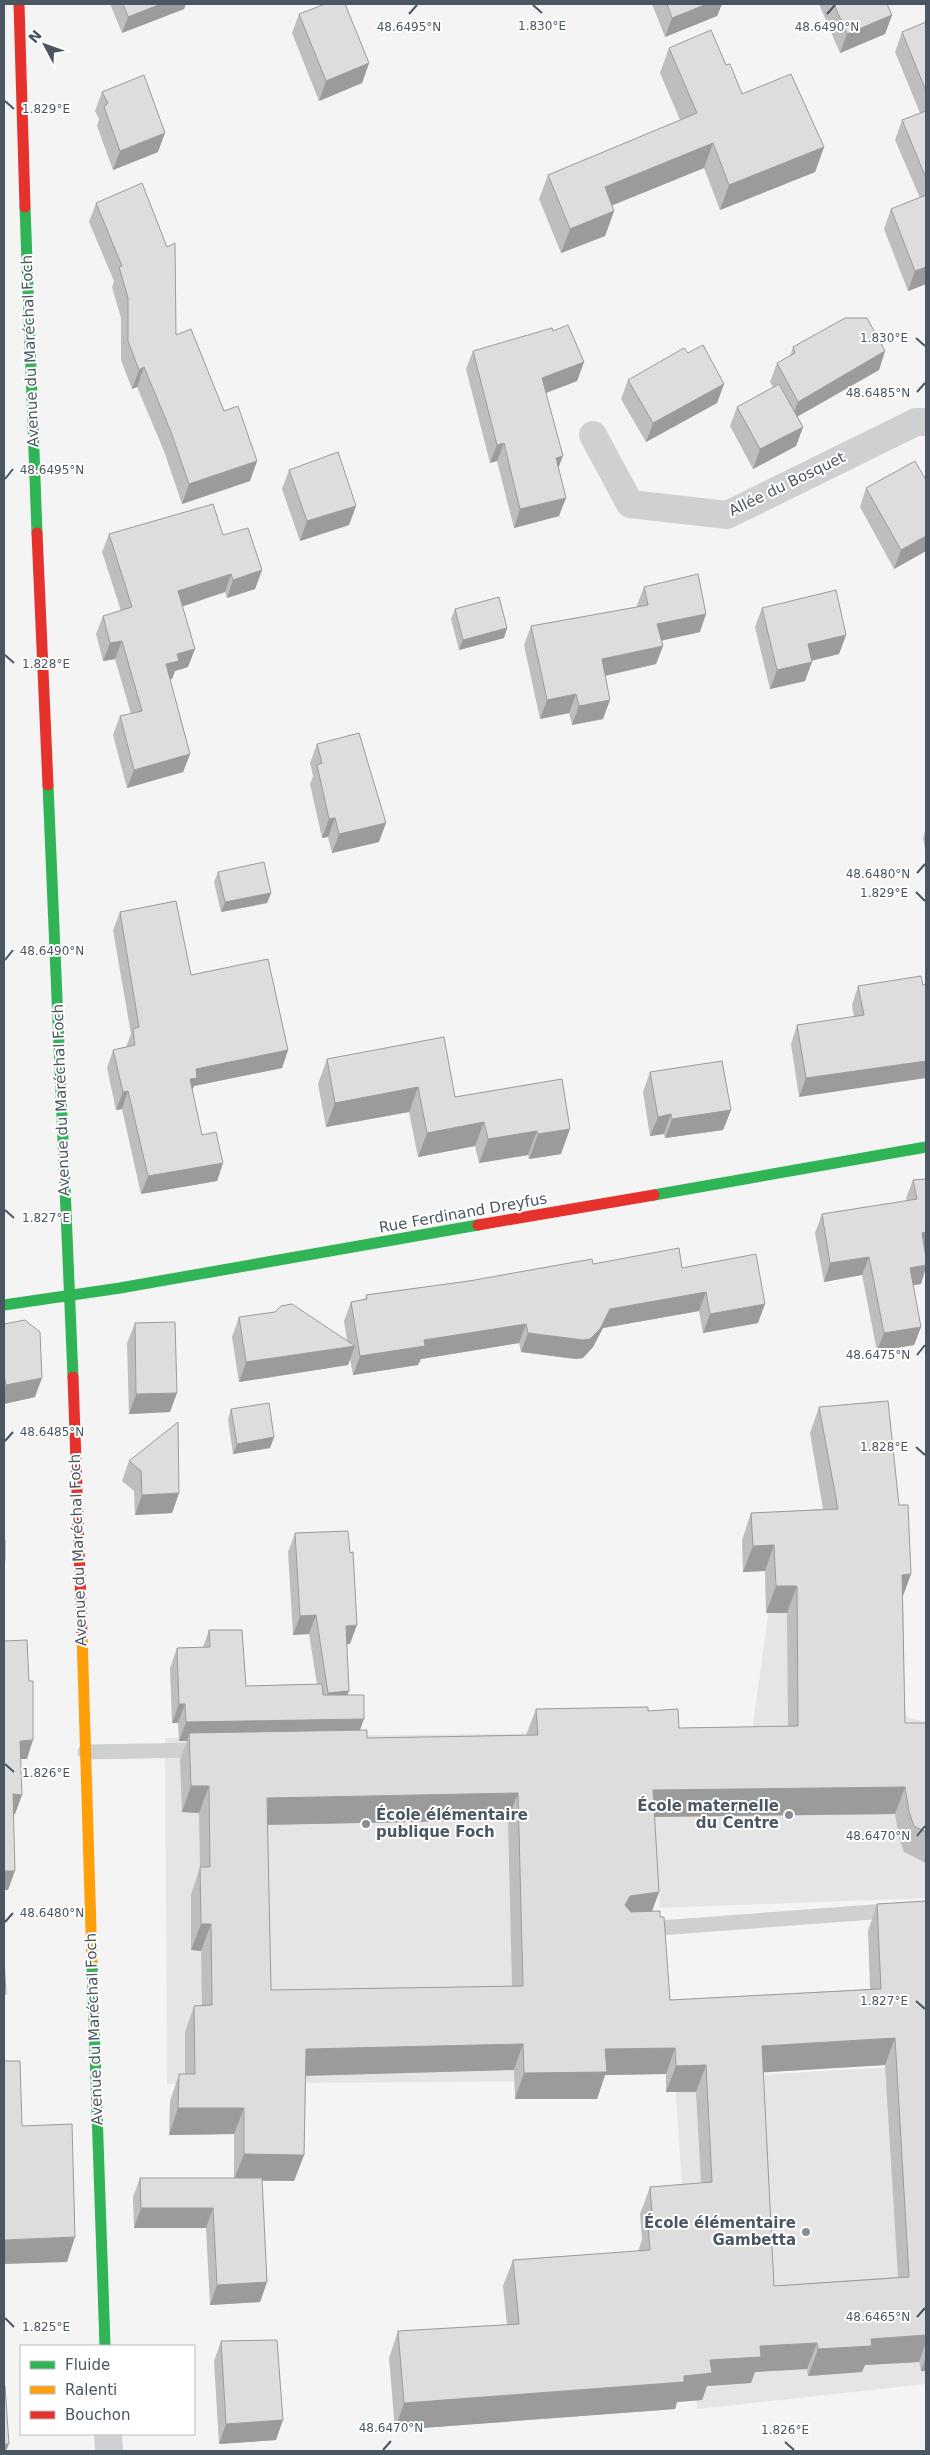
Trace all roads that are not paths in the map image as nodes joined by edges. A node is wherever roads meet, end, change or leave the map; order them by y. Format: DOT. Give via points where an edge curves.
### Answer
graph roads {
  1 [pos="19,4"];
  2 [pos="926,422"];
  3 [pos="593,435"];
  4 [pos="926,1147"];
  5 [pos="69,1294"];
  6 [pos="4,1305"];
  7 [pos="217,1750"];
  8 [pos="85,1752"];
  9 [pos="926,1908"];
  10 [pos="634,1930"];
  11 [pos="105,2345"];
  12 [pos="108,2435"];
  13 [pos="109,2451"];
  1 -- 5 [label="street, Avenue du Maréchal Foch" via="29,338"];
  2 -- 3 [label="street, Allée du Bosquet" via="916,422 727,515 630,504"];
  4 -- 5 [label="street, Rue Ferdinand Dreyfus" via="120,1288"];
  5 -- 6 [label="street, Rue Ferdinand Dreyfus"];
  5 -- 8 [label="street, Avenue du Maréchal Foch"];
  7 -- 8 [label="lane"];
  8 -- 11 [label="street, Avenue du Maréchal Foch"];
  9 -- 10 [label="lane"];
  12 -- 13 [label="street"];
}
